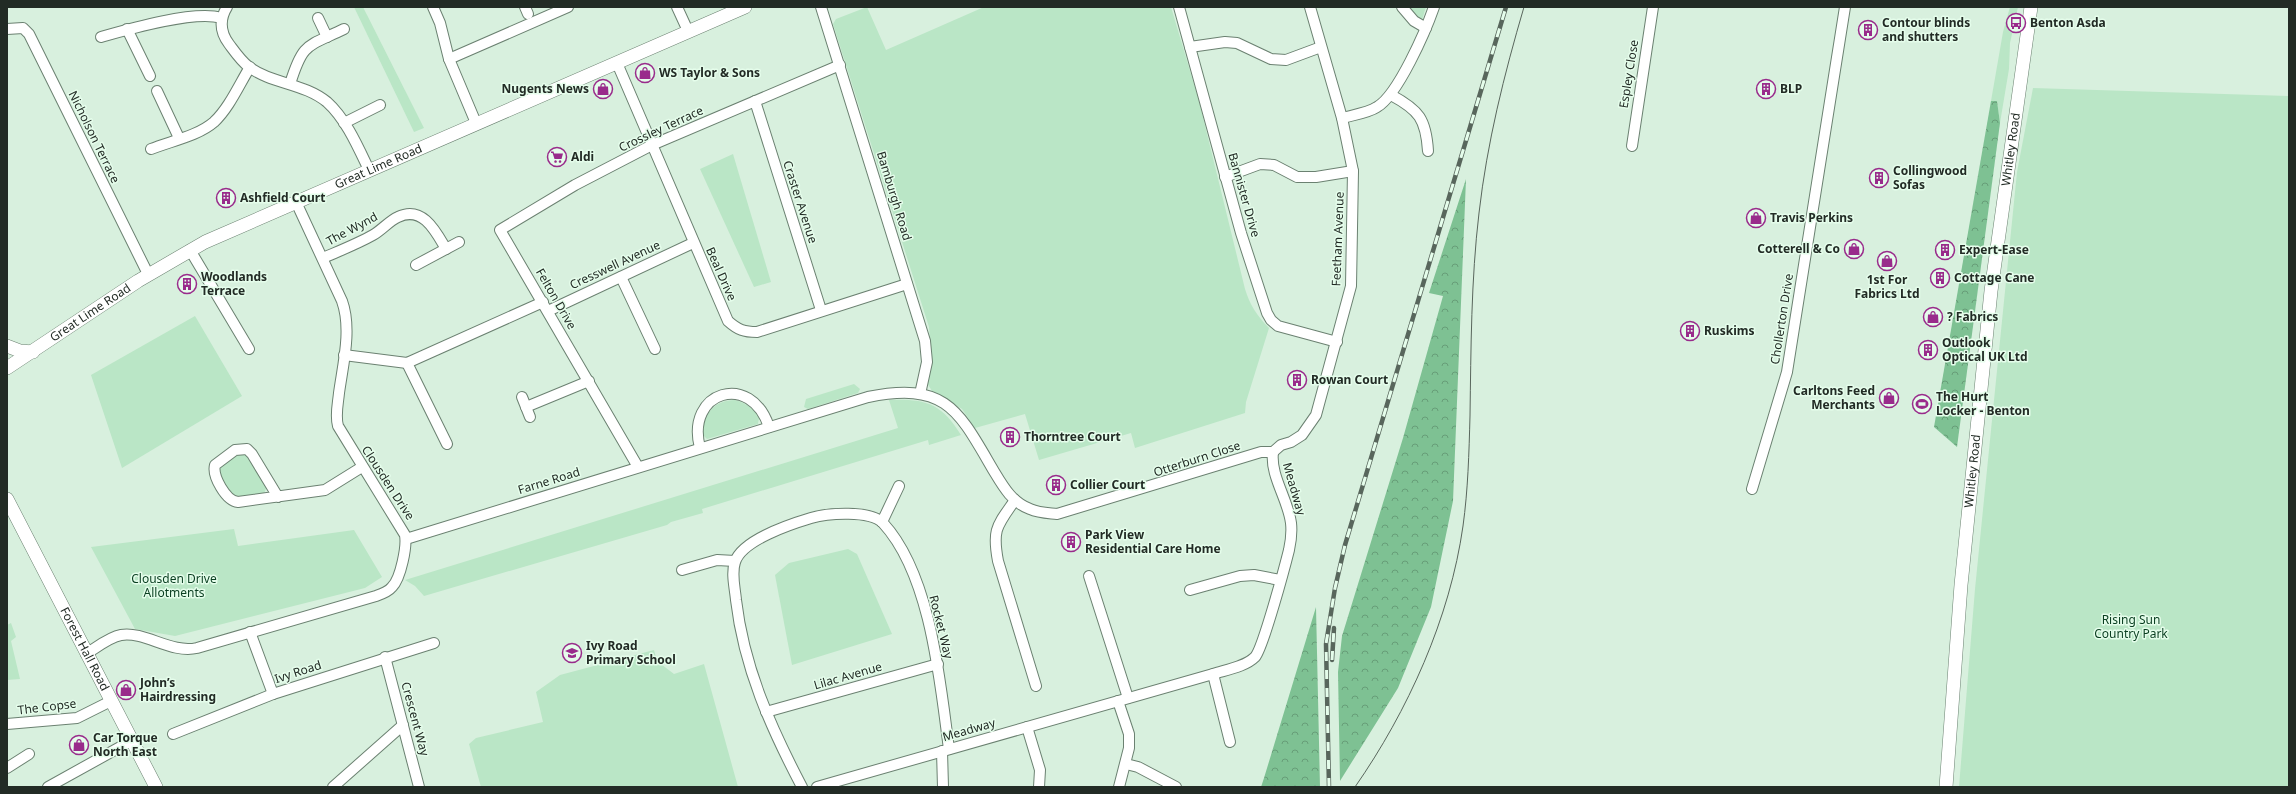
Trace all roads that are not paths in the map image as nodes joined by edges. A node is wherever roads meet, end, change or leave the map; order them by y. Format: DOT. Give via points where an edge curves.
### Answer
graph roads {
  1 [pos="227,7"];
  2 [pos="433,7"];
  3 [pos="568,7"];
  4 [pos="677,7"];
  5 [pos="745,7"];
  6 [pos="821,7"];
  7 [pos="1179,7"];
  8 [pos="1310,7"];
  9 [pos="1402,7"];
  10 [pos="1434,7"];
  11 [pos="1653,7"];
  12 [pos="1845,7"];
  13 [pos="2031,9"];
  14 [pos="221,18"];
  15 [pos="318,18"];
  16 [pos="7,28"];
  17 [pos="1426,28"];
  18 [pos="344,29"];
  19 [pos="127,30"];
  20 [pos="688,31"];
  21 [pos="101,37"];
  22 [pos="327,37"];
  23 [pos="1190,47"];
  24 [pos="1321,47"];
  25 [pos="449,59"];
  26 [pos="617,63"];
  27 [pos="840,65"];
  28 [pos="250,67"];
  29 [pos="150,76"];
  30 [pos="290,84"];
  31 [pos="157,91"];
  32 [pos="1391,95"];
  33 [pos="755,101"];
  34 [pos="380,106"];
  35 [pos="1342,118"];
  36 [pos="344,124"];
  37 [pos="476,124"];
  38 [pos="179,138"];
  39 [pos="652,145"];
  40 [pos="1632,146"];
  41 [pos="151,149"];
  42 [pos="1428,151"];
  43 [pos="369,170"];
  44 [pos="1353,171"];
  45 [pos="1225,177"];
  46 [pos="296,202"];
  47 [pos="500,230"];
  48 [pos="459,242"];
  49 [pos="694,243"];
  50 [pos="190,250"];
  51 [pos="446,250"];
  52 [pos="322,258"];
  53 [pos="416,265"];
  54 [pos="148,274"];
  55 [pos="621,277"];
  56 [pos="907,284"];
  57 [pos="545,306"];
  58 [pos="821,310"];
  59 [pos="1337,342"];
  60 [pos="7,346"];
  61 [pos="249,349"];
  62 [pos="655,349"];
  63 [pos="33,352"];
  64 [pos="344,355"];
  65 [pos="407,363"];
  66 [pos="8,365"];
  67 [pos="589,381"];
  68 [pos="920,394"];
  69 [pos="522,397"];
  70 [pos="526,407"];
  71 [pos="530,418"];
  72 [pos="769,427"];
  73 [pos="447,444"];
  74 [pos="700,448"];
  75 [pos="1273,452"];
  76 [pos="362,467"];
  77 [pos="638,467"];
  78 [pos="899,486"];
  79 [pos="1752,489"];
  80 [pos="278,497"];
  81 [pos="7,499"];
  82 [pos="1015,500"];
  83 [pos="10,513"];
  84 [pos="882,522"];
  85 [pos="406,538"];
  86 [pos="736,560"];
  87 [pos="682,570"];
  88 [pos="1089,576"];
  89 [pos="1280,580"];
  90 [pos="1190,590"];
  91 [pos="250,632"];
  92 [pos="434,643"];
  93 [pos="86,654"];
  94 [pos="385,657"];
  95 [pos="938,664"];
  96 [pos="1213,674"];
  97 [pos="1036,686"];
  98 [pos="273,694"];
  99 [pos="1123,700"];
  100 [pos="111,701"];
  101 [pos="766,712"];
  102 [pos="7,724"];
  103 [pos="403,725"];
  104 [pos="1027,727"];
  105 [pos="173,734"];
  106 [pos="132,741"];
  107 [pos="1230,742"];
  108 [pos="946,750"];
  109 [pos="29,754"];
  110 [pos="1126,764"];
  111 [pos="7,768"];
  112 [pos="48,787"];
  113 [pos="156,787"];
  114 [pos="333,787"];
  115 [pos="419,787"];
  116 [pos="802,787"];
  117 [pos="817,787"];
  118 [pos="943,787"];
  119 [pos="1039,787"];
  120 [pos="1119,787"];
  121 [pos="1176,787"];
  122 [pos="1946,787"];
  1 -- 14 [label="street"];
  2 -- 25 [label="street"];
  3 -- 25 [label="street"];
  4 -- 20 [label="street"];
  5 -- 20 [label="main road, Great Lime Road"];
  6 -- 27 [label="street, Bamburgh Road"];
  7 -- 23 [label="street, Bannister Drive"];
  8 -- 24 [label="street, Feetham Avenue"];
  9 -- 17 [label="street" via="1414,21"];
  10 -- 17 [label="street"];
  11 -- 40 [label="street, Espley Close"];
  12 -- 79 [label="street, Chollerton Drive" via="1787,372"];
  13 -- 122 [label="main road, Whitley Road" via="1992,291 1961,585"];
  14 -- 19 [label="street" via="208,15"];
  14 -- 28 [label="street" via="223,36 236,54"];
  15 -- 22 [label="street"];
  16 -- 54 [label="street, Nicholson Terrace" via="23,28 29,34"];
  17 -- 32 [label="street"];
  18 -- 22 [label="street"];
  19 -- 21 [label="street"];
  19 -- 29 [label="street"];
  20 -- 26 [label="main road, Great Lime Road"];
  22 -- 30 [label="street" via="303,51"];
  23 -- 24 [label="street" via="1225,42 1237,43 1271,59 1286,60"];
  23 -- 45 [label="street, Bannister Drive"];
  24 -- 35 [label="street, Feetham Avenue"];
  25 -- 37 [label="street"];
  26 -- 37 [label="main road, Great Lime Road"];
  26 -- 39 [label="street, Beal Drive"];
  27 -- 33 [label="street, Crossley Terrace"];
  27 -- 56 [label="street, Bamburgh Road"];
  28 -- 30 [label="street" via="265,76"];
  28 -- 38 [label="street" via="214,122 194,134"];
  30 -- 36 [label="street" via="321,98 332,107"];
  31 -- 38 [label="street"];
  32 -- 35 [label="street" via="1376,108"];
  32 -- 42 [label="street" via="1407,103 1421,116 1427,133"];
  33 -- 39 [label="street, Crossley Terrace"];
  33 -- 58 [label="street, Craster Avenue"];
  34 -- 36 [label="street"];
  35 -- 44 [label="street, Feetham Avenue"];
  36 -- 43 [label="street"];
  37 -- 43 [label="main road, Great Lime Road"];
  38 -- 41 [label="street"];
  39 -- 47 [label="street, Crossley Terrace" via="575,185"];
  39 -- 49 [label="street, Beal Drive"];
  43 -- 46 [label="main road, Great Lime Road"];
  44 -- 45 [label="street" via="1296,177 1274,165 1260,164"];
  44 -- 59 [label="street, Feetham Avenue" via="1351,286"];
  45 -- 59 [label="street, Bannister Drive" via="1271,320 1278,326"];
  46 -- 50 [label="main road, Great Lime Road"];
  46 -- 52 [label="street, Clousden Drive"];
  47 -- 57 [label="street, Felton Drive"];
  48 -- 51 [label="street"];
  49 -- 55 [label="street, Cresswell Avenue"];
  49 -- 58 [label="street, Beal Drive" via="728,321 737,329 757,332"];
  50 -- 54 [label="main road, Great Lime Road"];
  50 -- 61 [label="street"];
  51 -- 52 [label="street, The Wynd" via="428,221 410,215 398,217 367,238"];
  51 -- 53 [label="street"];
  52 -- 64 [label="street, Clousden Drive" via="344,308 347,323"];
  54 -- 63 [label="main road, Great Lime Road"];
  55 -- 57 [label="street, Cresswell Avenue"];
  55 -- 62 [label="street"];
  56 -- 58 [label="street, Beal Drive"];
  56 -- 68 [label="street, Bamburgh Road" via="926,341 927,362"];
  57 -- 65 [label="street, Cresswell Avenue"];
  57 -- 67 [label="street, Felton Drive"];
  59 -- 75 [label="street, Feetham Avenue" via="1313,422 1302,435"];
  60 -- 63 [label="main road"];
  63 -- 66 [label="main road, Great Lime Road"];
  64 -- 65 [label="street"];
  64 -- 76 [label="street, Clousden Drive" via="336,420"];
  65 -- 73 [label="street"];
  67 -- 70 [label="street"];
  67 -- 77 [label="street, Felton Drive"];
  68 -- 72 [label="street, Farne Road" via="889,393 868,397"];
  68 -- 82 [label="street, Otterburn Close" via="934,398 953,409 965,422 1007,493"];
  69 -- 70 [label="street"];
  70 -- 71 [label="street"];
  72 -- 74 [label="street, Farne Road"];
  72 -- 74 [label="street" via="762,408 756,403 743,395 726,394 709,402 701,412 697,431"];
  74 -- 77 [label="street, Farne Road"];
  75 -- 82 [label="street, Otterburn Close" via="1261,452 1057,514 1030,509"];
  75 -- 89 [label="street, Meadway" via="1273,464 1291,521 1289,550"];
  76 -- 80 [label="street" via="325,490"];
  76 -- 85 [label="street, Clousden Drive" via="401,526"];
  77 -- 85 [label="street, Farne Road"];
  78 -- 84 [label="street"];
  80 -- 80 [label="street" via="238,502 232,500 215,476 215,465 236,450 247,449"];
  81 -- 83 [label="main road, Forest Hall Road"];
  82 -- 97 [label="street" via="997,526 995,542 998,562"];
  83 -- 93 [label="main road, Forest Hall Road"];
  84 -- 86 [label="street" via="847,514 800,521 761,537"];
  84 -- 95 [label="street, Rocket Way" via="894,538 922,599"];
  85 -- 91 [label="street, Clousden Drive" via="397,579 388,591"];
  86 -- 87 [label="street" via="717,560"];
  86 -- 101 [label="street" via="733,573 739,620 754,683"];
  88 -- 99 [label="street"];
  89 -- 90 [label="street" via="1254,575 1240,576"];
  89 -- 96 [label="street, Meadway" via="1258,652 1245,664"];
  91 -- 93 [label="street, Clousden Drive" via="186,650 132,635 122,635"];
  91 -- 98 [label="street"];
  92 -- 94 [label="street, Ivy Road"];
  93 -- 100 [label="main road, Forest Hall Road"];
  94 -- 98 [label="street, Ivy Road"];
  94 -- 103 [label="street, Crescent Way"];
  95 -- 101 [label="street, Lilac Avenue"];
  95 -- 108 [label="street, Rocket Way"];
  96 -- 99 [label="street, Meadway"];
  96 -- 107 [label="street"];
  98 -- 105 [label="street, Ivy Road"];
  99 -- 104 [label="street, Meadway"];
  99 -- 110 [label="street" via="1129,734"];
  100 -- 102 [label="street, The Copse" via="77,718"];
  100 -- 106 [label="main road, Forest Hall Road"];
  101 -- 116 [label="street"];
  103 -- 114 [label="street"];
  103 -- 115 [label="street, Crescent Way"];
  104 -- 108 [label="street, Meadway"];
  104 -- 119 [label="street" via="1040,770"];
  106 -- 112 [label="street"];
  106 -- 113 [label="main road, Forest Hall Road"];
  108 -- 117 [label="street, Meadway"];
  108 -- 118 [label="street, Rocket Way"];
  109 -- 111 [label="street"];
  110 -- 120 [label="street"];
  110 -- 121 [label="street" via="1138,767"];
}
